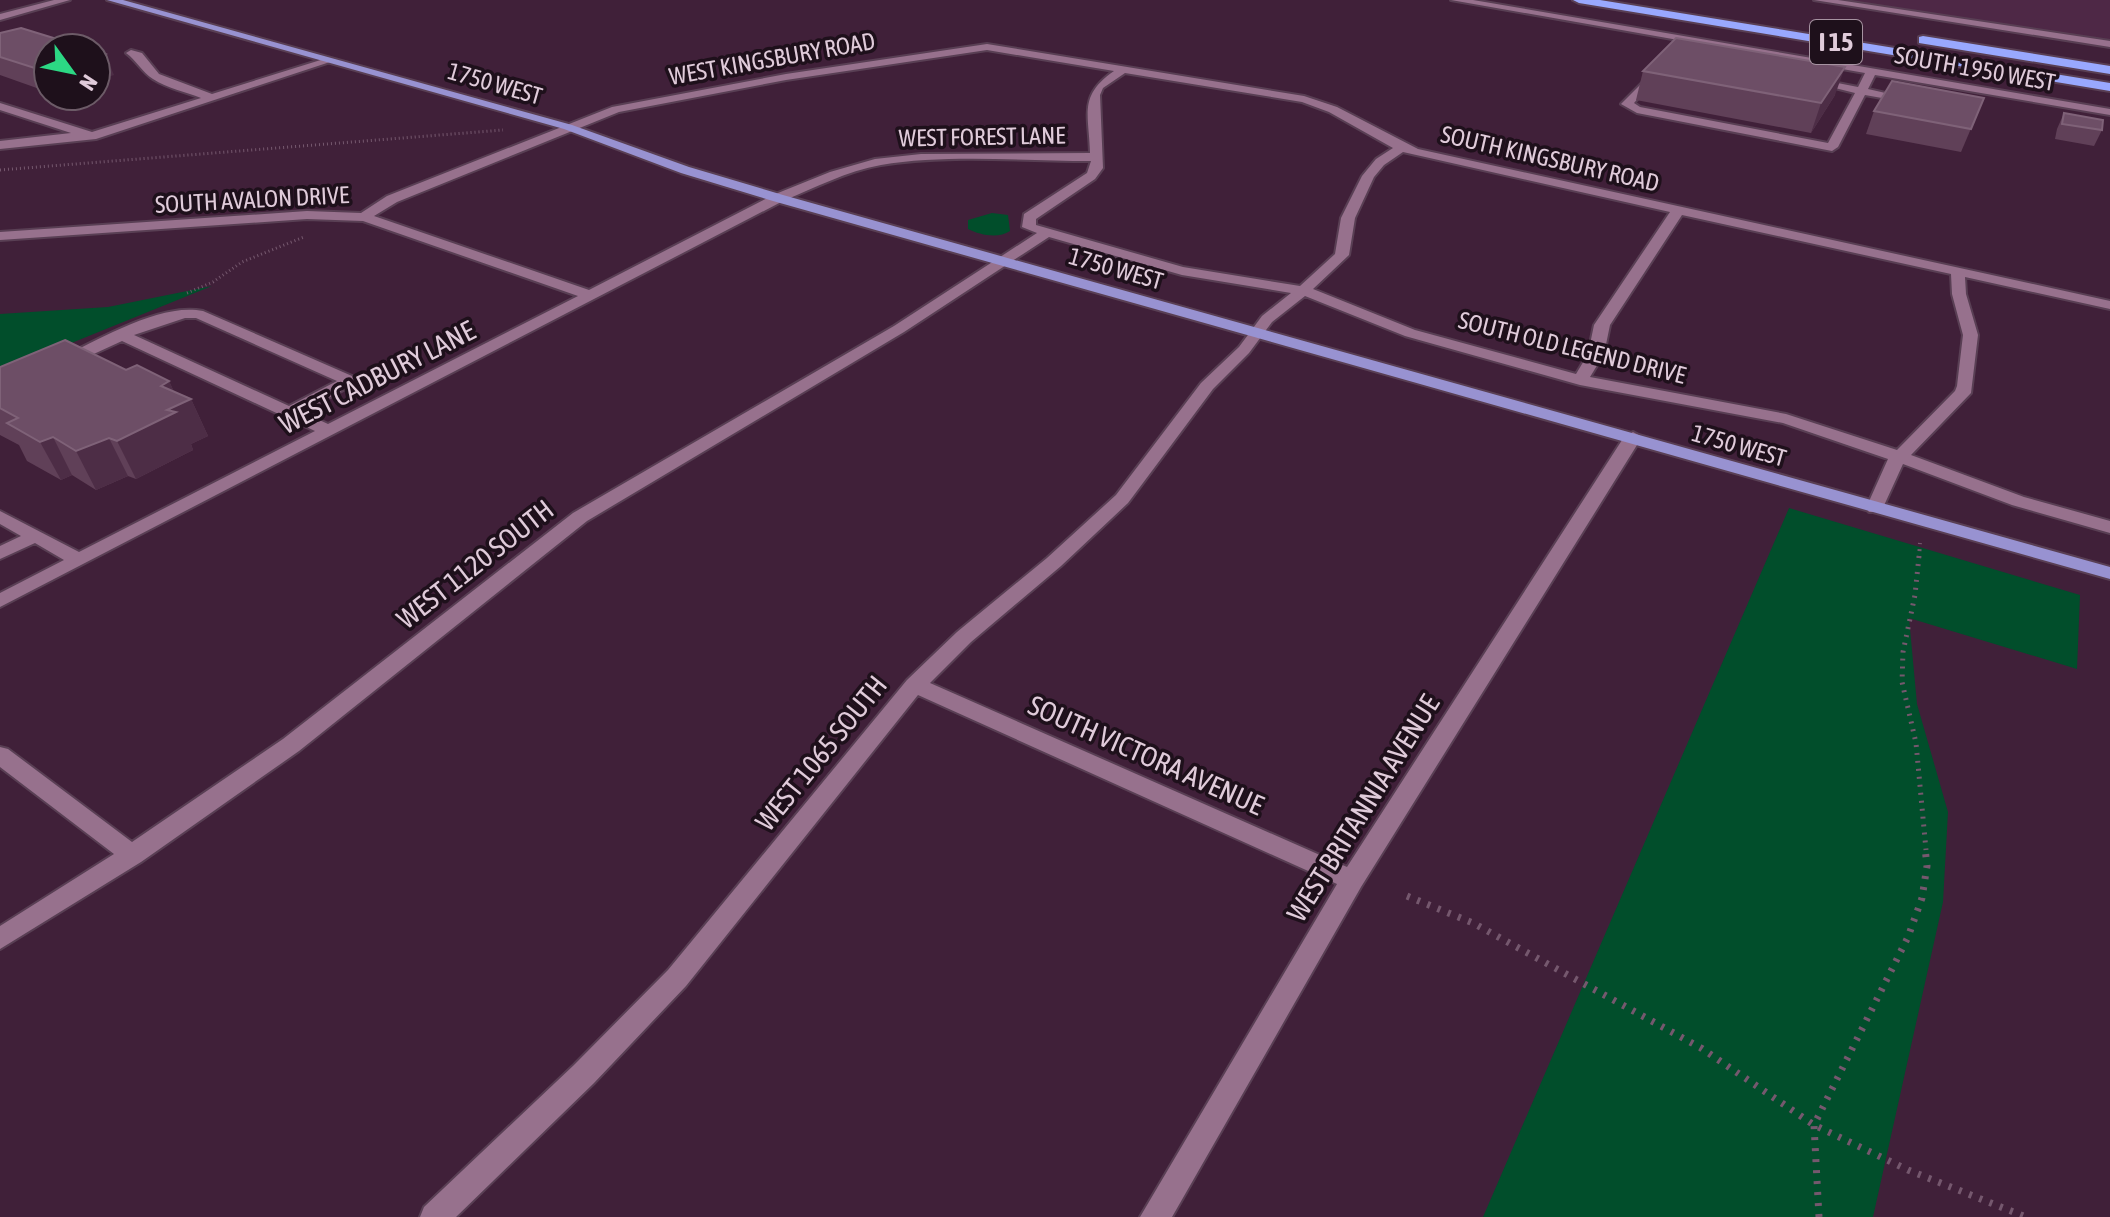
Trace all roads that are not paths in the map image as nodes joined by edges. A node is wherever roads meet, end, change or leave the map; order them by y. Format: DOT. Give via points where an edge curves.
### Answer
graph roads {
  1 [pos="65,0"];
  2 [pos="112,0"];
  3 [pos="1456,0"];
  4 [pos="1579,0"];
  5 [pos="1819,0"];
  6 [pos="0,17"];
  7 [pos="1908,37"];
  8 [pos="1685,39"];
  9 [pos="2110,44"];
  10 [pos="987,47"];
  11 [pos="131,53"];
  12 [pos="331,60"];
  13 [pos="1125,68"];
  14 [pos="2110,70"];
  15 [pos="1872,71"];
  16 [pos="1804,79"];
  17 [pos="2110,87"];
  18 [pos="1863,90"];
  19 [pos="212,98"];
  20 [pos="1922,102"];
  21 [pos="0,106"];
  22 [pos="2110,112"];
  23 [pos="568,127"];
  24 [pos="88,135"];
  25 [pos="0,145"];
  26 [pos="1401,148"];
  27 [pos="1098,157"];
  28 [pos="778,198"];
  29 [pos="1678,210"];
  30 [pos="364,217"];
  31 [pos="1045,234"];
  32 [pos="0,236"];
  33 [pos="1003,261"];
  34 [pos="1959,272"];
  35 [pos="1301,290"];
  36 [pos="589,295"];
  37 [pos="2110,305"];
  38 [pos="1257,332"];
  39 [pos="124,336"];
  40 [pos="55,366"];
  41 [pos="1580,380"];
  42 [pos="288,413"];
  43 [pos="329,431"];
  44 [pos="1633,437"];
  45 [pos="1900,457"];
  46 [pos="1875,508"];
  47 [pos="0,517"];
  48 [pos="2110,527"];
  49 [pos="35,536"];
  50 [pos="0,553"];
  51 [pos="79,560"];
  52 [pos="2110,573"];
  53 [pos="0,601"];
  54 [pos="915,685"];
  55 [pos="0,755"];
  56 [pos="132,855"];
  57 [pos="1352,880"];
  58 [pos="0,939"];
  59 [pos="435,1217"];
  60 [pos="1155,1217"];
  1 -- 6 [label="street"];
  2 -- 12 [label="main road, 1750 WEST"];
  3 -- 8 [label="street, SOUTH 1950 WEST"];
  4 -- 17 [label="highway, I 15"];
  5 -- 9 [label="street"];
  7 -- 14 [label="highway"];
  8 -- 15 [label="street, SOUTH 1950 WEST"];
  8 -- 18 [label="street" via="1627,104 1832,147"];
  10 -- 13 [label="street, SOUTH KINGSBURY ROAD"];
  10 -- 23 [label="street, WEST KINGSBURY ROAD" via="616,109"];
  11 -- 19 [label="street" via="155,76"];
  12 -- 19 [label="street"];
  12 -- 23 [label="main road, 1750 WEST"];
  13 -- 26 [label="street, SOUTH KINGSBURY ROAD" via="1317,102"];
  13 -- 27 [label="street" via="1094,95"];
  15 -- 18 [label="street"];
  15 -- 22 [label="street, SOUTH 1950 WEST"];
  16 -- 18 [label="street"];
  18 -- 20 [label="street"];
  19 -- 24 [label="street"];
  21 -- 24 [label="street"];
  23 -- 28 [label="main road, 1750 WEST"];
  23 -- 30 [label="street, WEST KINGSBURY ROAD" via="392,199"];
  24 -- 25 [label="street"];
  26 -- 29 [label="street, SOUTH KINGSBURY ROAD"];
  26 -- 35 [label="street, WEST 1065 SOUTH" via="1368,176 1348,218 1342,255"];
  27 -- 28 [label="street, WEST FOREST LANE" via="879,162"];
  27 -- 31 [label="street, SOUTH OLD LEGEND DRIVE" via="1091,176 1027,221"];
  28 -- 33 [label="main road, 1750 WEST"];
  28 -- 36 [label="street, WEST CADBURY LANE"];
  29 -- 34 [label="street, SOUTH KINGSBURY ROAD"];
  29 -- 41 [label="street" via="1602,325 1596,354"];
  30 -- 32 [label="street, SOUTH AVALON DRIVE" via="307,215"];
  30 -- 36 [label="street, SOUTH AVALON DRIVE"];
  31 -- 33 [label="street, WEST 1120 SOUTH"];
  31 -- 35 [label="street, SOUTH OLD LEGEND DRIVE" via="1182,271"];
  33 -- 38 [label="main road, 1750 WEST"];
  33 -- 56 [label="street, WEST 1120 SOUTH" via="899,329 580,517 291,745"];
  34 -- 37 [label="street, SOUTH KINGSBURY ROAD"];
  34 -- 45 [label="street" via="1957,291 1970,329 1966,384"];
  35 -- 38 [label="street, WEST 1065 SOUTH"];
  35 -- 41 [label="street, SOUTH OLD LEGEND DRIVE" via="1410,333"];
  36 -- 43 [label="street, WEST CADBURY LANE"];
  38 -- 44 [label="main road, 1750 WEST"];
  38 -- 54 [label="street, WEST 1065 SOUTH" via="1199,395 1122,499"];
  39 -- 40 [label="street"];
  39 -- 42 [label="street"];
  39 -- 42 [label="street" via="189,312 346,379"];
  41 -- 45 [label="street, SOUTH OLD LEGEND DRIVE" via="1786,419"];
  42 -- 43 [label="street"];
  43 -- 51 [label="street, WEST CADBURY LANE"];
  44 -- 46 [label="main road, 1750 WEST"];
  44 -- 57 [label="street, WEST BRITANNIA AVENUE"];
  45 -- 46 [label="street"];
  45 -- 48 [label="street, SOUTH OLD LEGEND DRIVE" via="1997,494"];
  46 -- 52 [label="main road, 1750 WEST"];
  47 -- 49 [label="street"];
  49 -- 50 [label="street"];
  49 -- 51 [label="street"];
  51 -- 53 [label="street, WEST CADBURY LANE"];
  54 -- 57 [label="street, SOUTH VICTORA AVENUE"];
  54 -- 59 [label="street, WEST 1065 SOUTH" via="677,978"];
  55 -- 56 [label="street"];
  56 -- 58 [label="street, WEST 1120 SOUTH"];
  57 -- 60 [label="street, WEST BRITANNIA AVENUE"];
}
